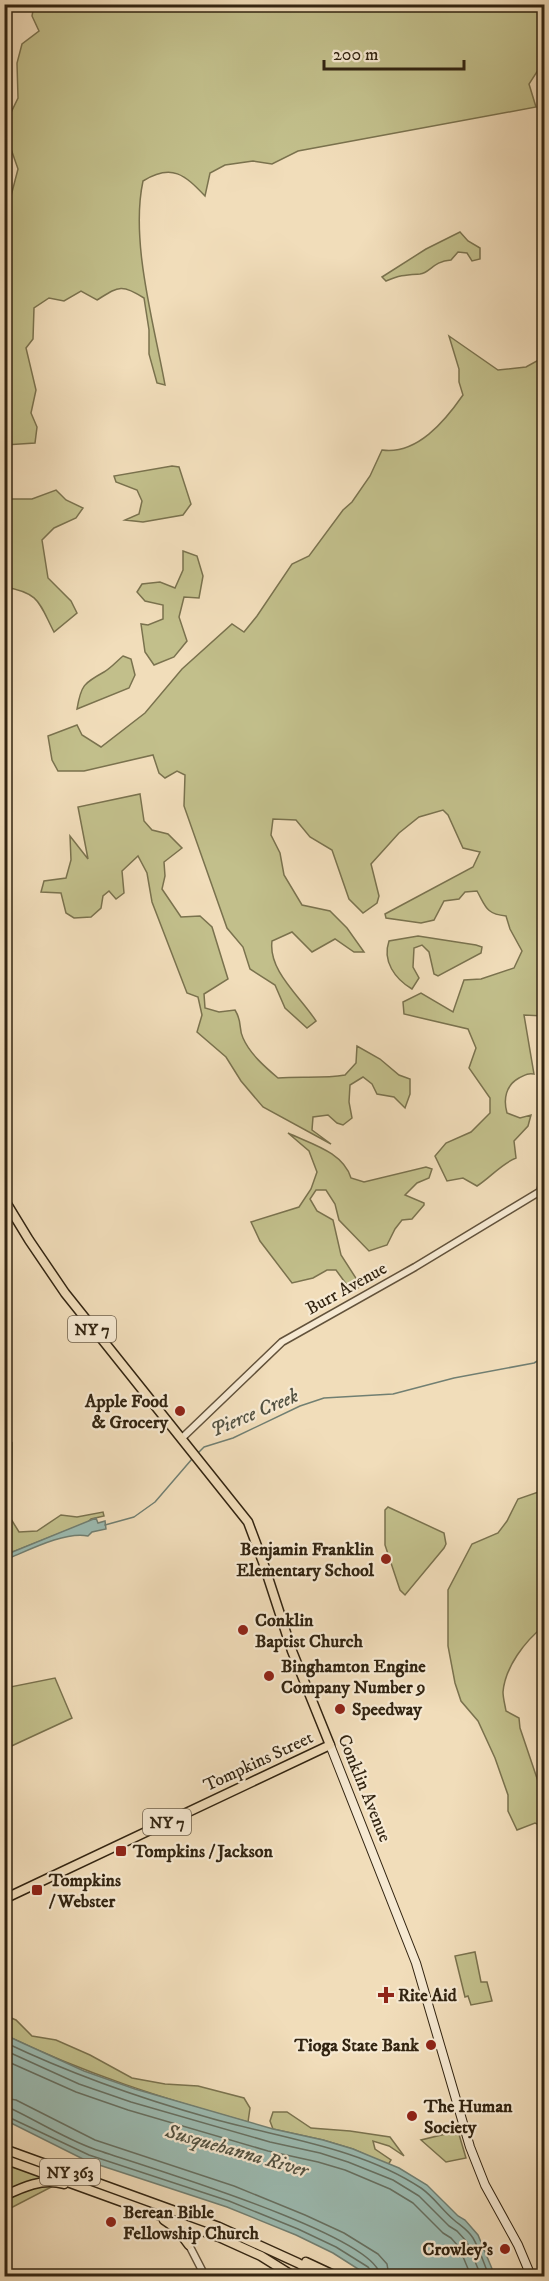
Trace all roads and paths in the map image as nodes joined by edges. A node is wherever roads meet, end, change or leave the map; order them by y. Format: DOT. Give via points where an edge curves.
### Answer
graph roads {
  1 [pos="544,1176"];
  2 [pos="542,1190"];
  3 [pos="4,1199"];
  4 [pos="181,1439"];
  5 [pos="330,1745"];
  6 [pos="4,1899"];
  7 [pos="4,2142"];
  8 [pos="4,2149"];
  9 [pos="4,2159"];
  10 [pos="61,2169"];
  11 [pos="98,2192"];
  12 [pos="4,2196"];
  13 [pos="140,2207"];
  14 [pos="242,2237"];
  15 [pos="189,2245"];
  16 [pos="205,2277"];
  17 [pos="293,2277"];
  18 [pos="321,2277"];
  19 [pos="336,2277"];
  20 [pos="531,2277"];
  1 -- 2 [label="street"];
  2 -- 4 [label="street, Burr Avenue" via="282,1342"];
  3 -- 4 [label="main road, Conklin Avenue / NY 7" via="53,1277"];
  4 -- 5 [label="main road, Conklin Avenue / NY 7" via="252,1530 292,1651"];
  5 -- 6 [label="main road, Tompkins Street / NY 7"];
  5 -- 20 [label="main road, Conklin Avenue" via="416,1963 472,2154"];
  7 -- 10 [label="main road"];
  8 -- 10 [label="main road, NY 363"];
  9 -- 11 [label="main road, NY 363"];
  10 -- 14 [label="main road, NY 363"];
  11 -- 12 [label="main road" via="48,2182"];
  11 -- 13 [label="main road, NY 363"];
  13 -- 15 [label="main road" via="173,2225"];
  13 -- 17 [label="main road, NY 363" via="249,2250"];
  14 -- 18 [label="main road, NY 363"];
  14 -- 19 [label="main road"];
  15 -- 16 [label="street"];
}
